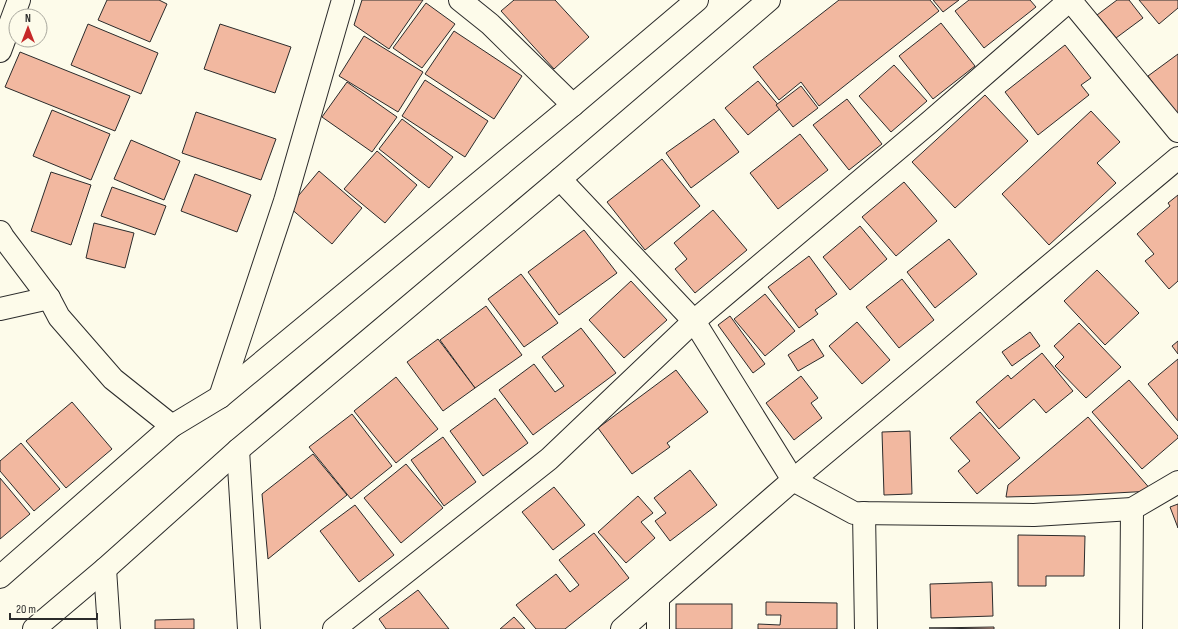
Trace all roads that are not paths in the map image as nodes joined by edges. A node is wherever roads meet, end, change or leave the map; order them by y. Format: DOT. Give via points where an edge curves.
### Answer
graph roads {
  1 [pos="19,0"];
  2 [pos="343,0"];
  3 [pos="460,0"];
  4 [pos="697,0"];
  5 [pos="769,0"];
  6 [pos="1070,0"];
  7 [pos="0,51"];
  8 [pos="573,105"];
  9 [pos="1178,131"];
  10 [pos="1178,158"];
  11 [pos="560,179"];
  12 [pos="0,232"];
  13 [pos="49,298"];
  14 [pos="0,309"];
  15 [pos="694,321"];
  16 [pos="220,396"];
  17 [pos="172,426"];
  18 [pos="238,450"];
  19 [pos="793,480"];
  20 [pos="1178,482"];
  21 [pos="1132,509"];
  22 [pos="864,513"];
  23 [pos="106,569"];
  24 [pos="0,577"];
  25 [pos="658,598"];
  26 [pos="34,629"];
  27 [pos="109,629"];
  28 [pos="249,629"];
  29 [pos="334,629"];
  30 [pos="622,629"];
  31 [pos="658,629"];
  32 [pos="866,629"];
  33 [pos="1131,629"];
  1 -- 7 [label="street"];
  2 -- 16 [label="street" via="285,201"];
  3 -- 8 [label="street" via="490,24"];
  4 -- 8 [label="street"];
  5 -- 11 [label="street"];
  6 -- 9 [label="street"];
  6 -- 15 [label="street"];
  8 -- 16 [label="street"];
  10 -- 19 [label="street"];
  11 -- 15 [label="street"];
  11 -- 18 [label="street"];
  12 -- 13 [label="street"];
  13 -- 14 [label="street"];
  13 -- 17 [label="street" via="59,317 113,379"];
  15 -- 19 [label="street"];
  15 -- 29 [label="street" via="549,459"];
  16 -- 17 [label="street"];
  17 -- 24 [label="street"];
  18 -- 23 [label="street"];
  18 -- 28 [label="street"];
  19 -- 22 [label="street" via="854,513"];
  19 -- 25 [label="street"];
  20 -- 21 [label="street"];
  21 -- 22 [label="street" via="1034,515"];
  21 -- 33 [label="street"];
  22 -- 32 [label="street"];
  23 -- 26 [label="street"];
  23 -- 27 [label="street"];
  25 -- 30 [label="street"];
  25 -- 31 [label="street"];
}
